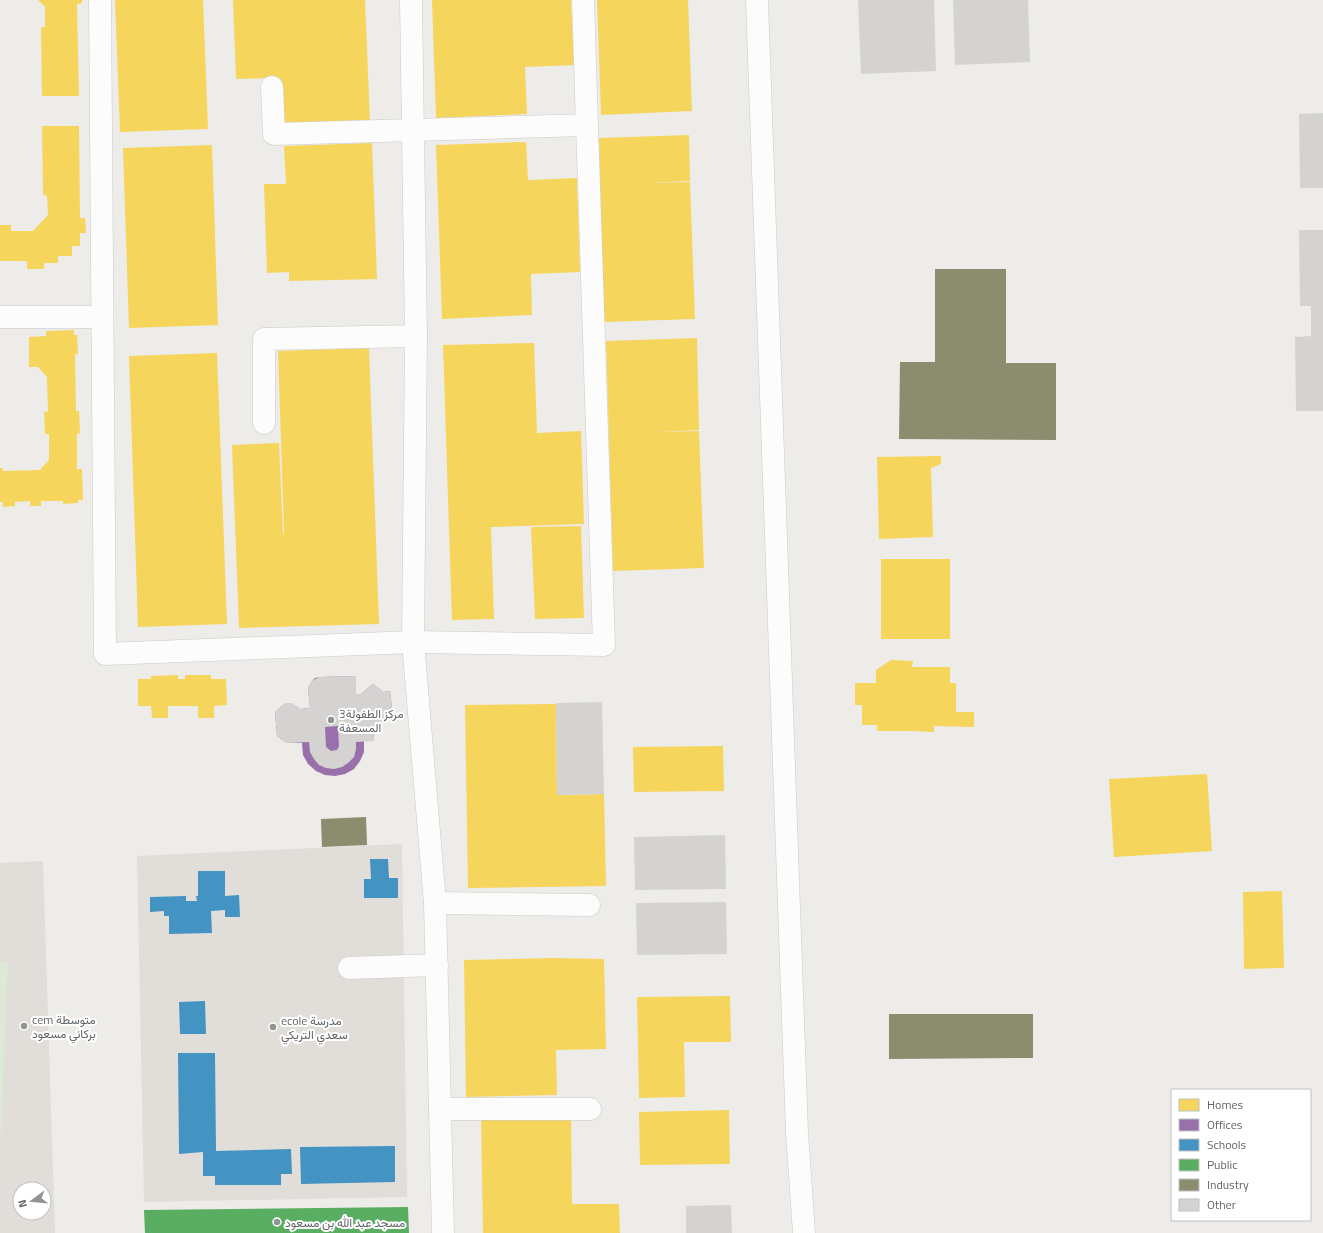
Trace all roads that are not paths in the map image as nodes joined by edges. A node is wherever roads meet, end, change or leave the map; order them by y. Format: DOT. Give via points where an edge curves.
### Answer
graph roads {
  1 [pos="100,0"];
  2 [pos="411,0"];
  3 [pos="583,0"];
  4 [pos="757,0"];
  5 [pos="272,87"];
  6 [pos="587,126"];
  7 [pos="414,131"];
  8 [pos="0,317"];
  9 [pos="102,317"];
  10 [pos="416,336"];
  11 [pos="264,423"];
  12 [pos="413,642"];
  13 [pos="435,903"];
  14 [pos="589,905"];
  15 [pos="437,965"];
  16 [pos="350,968"];
  17 [pos="440,1109"];
  18 [pos="590,1109"];
  19 [pos="443,1233"];
  20 [pos="804,1233"];
  1 -- 9 [label="street"];
  2 -- 7 [label="street"];
  3 -- 6 [label="street"];
  4 -- 20 [label="street" via="797,1133"];
  5 -- 7 [label="street" via="274,134"];
  6 -- 7 [label="street"];
  6 -- 12 [label="street" via="604,645"];
  7 -- 10 [label="street"];
  8 -- 9 [label="street"];
  9 -- 12 [label="street" via="105,654"];
  10 -- 11 [label="street" via="264,339"];
  10 -- 12 [label="street"];
  12 -- 13 [label="street"];
  13 -- 14 [label="street"];
  13 -- 15 [label="street"];
  15 -- 16 [label="street"];
  15 -- 17 [label="street"];
  17 -- 18 [label="street"];
  17 -- 19 [label="street"];
}
